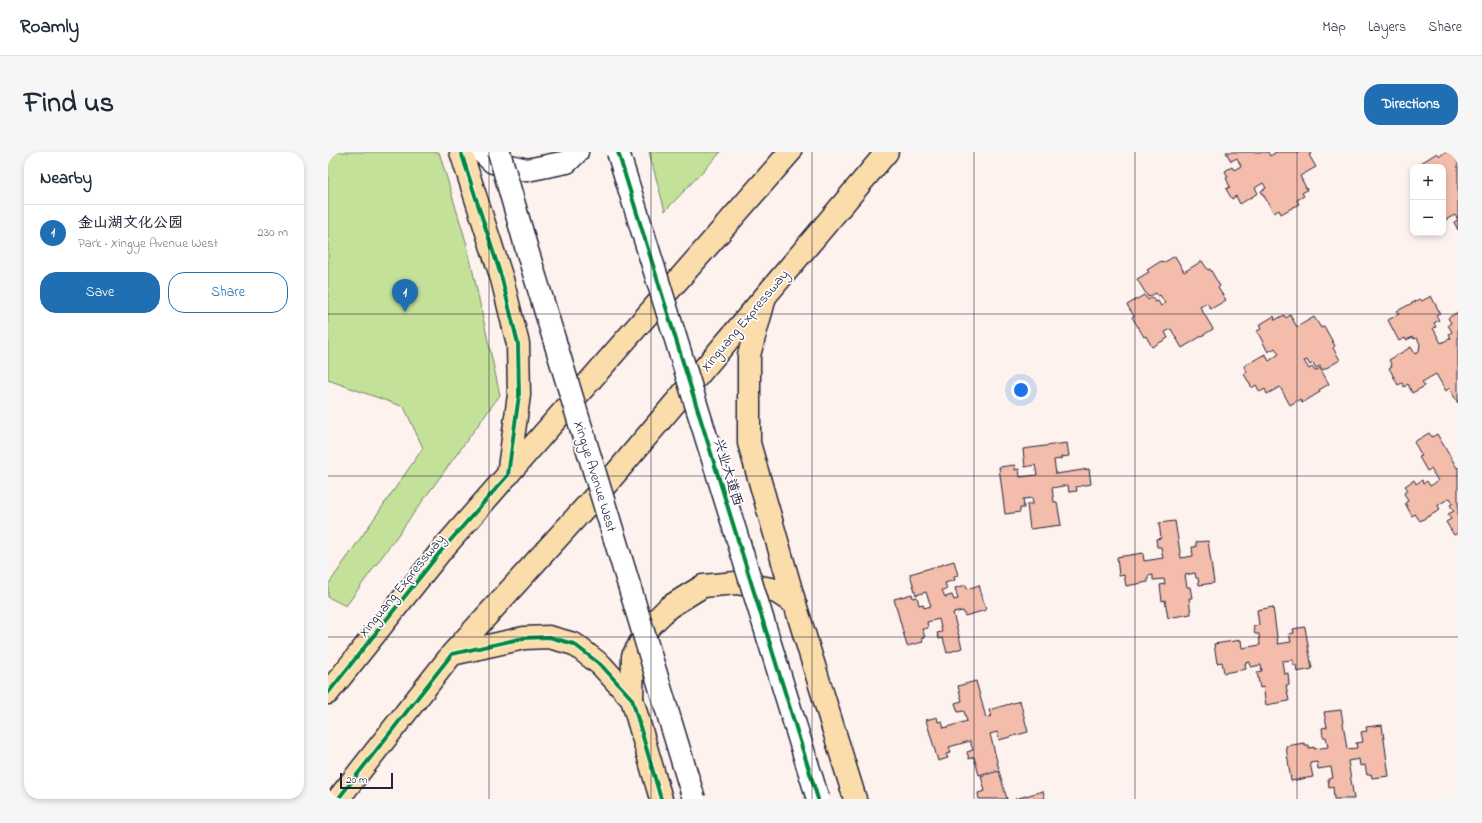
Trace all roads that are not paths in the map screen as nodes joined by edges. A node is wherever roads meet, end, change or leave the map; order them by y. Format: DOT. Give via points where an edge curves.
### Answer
graph roads {
  1 [pos="461,152"];
  2 [pos="482,152"];
  3 [pos="499,152"];
  4 [pos="578,152"];
  5 [pos="618,152"];
  6 [pos="790,152"];
  7 [pos="887,152"];
  8 [pos="766,294"];
  9 [pos="508,475"];
  10 [pos="795,604"];
  11 [pos="452,654"];
  12 [pos="328,693"];
  13 [pos="632,699"];
  14 [pos="338,799"];
  15 [pos="661,799"];
  16 [pos="694,799"];
  17 [pos="818,799"];
  18 [pos="855,799"];
  1 -- 9 [label="main road" via="502,279 518,344 519,395"];
  2 -- 4 [label="street" via="493,162 527,170 567,162"];
  3 -- 16 [label="street, Xingye Avenue West, bridge"];
  5 -- 17 [label="street, 兴业大道西, bridge"];
  6 -- 9 [label="main road, Xinguang Expressway"];
  7 -- 8 [label="main road, Xinguang Expressway"];
  8 -- 10 [label="main road" via="749,355 748,443"];
  8 -- 11 [label="main road, Xinguang Expressway" via="610,480"];
  9 -- 12 [label="main road, Xinguang Expressway" via="441,551"];
  10 -- 13 [label="main road" via="772,589 736,583 703,586 669,607 649,627 633,656"];
  10 -- 18 [label="main road"];
  11 -- 13 [label="main road" via="524,638 549,637 574,644 601,665"];
  11 -- 14 [label="main road, Xinguang Expressway"];
  13 -- 15 [label="main road"];
}
